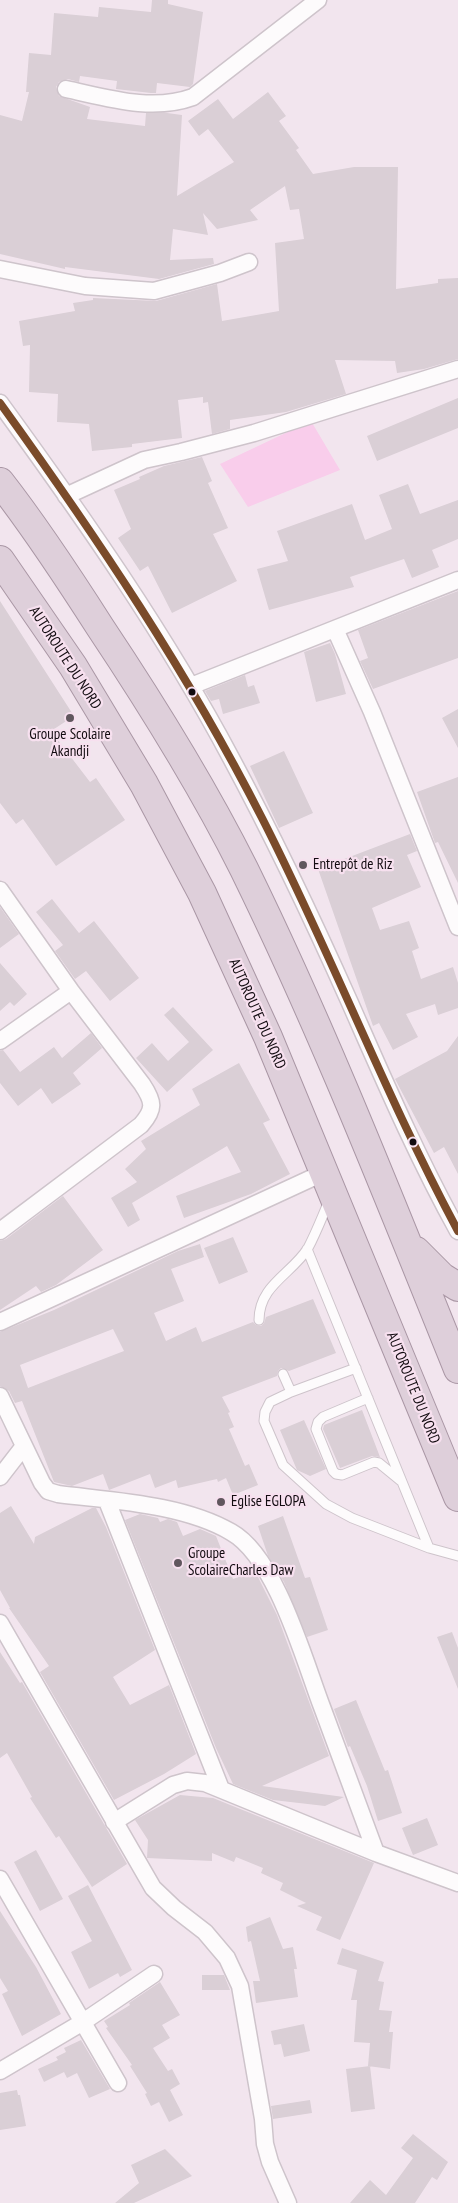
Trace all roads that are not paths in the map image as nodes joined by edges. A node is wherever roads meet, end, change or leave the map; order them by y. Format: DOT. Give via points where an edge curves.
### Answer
graph roads {
  1 [pos="318,0"];
  2 [pos="66,89"];
  3 [pos="249,262"];
  4 [pos="0,269"];
  5 [pos="458,369"];
  6 [pos="0,403"];
  7 [pos="0,482"];
  8 [pos="66,496"];
  9 [pos="0,560"];
  10 [pos="458,580"];
  11 [pos="335,629"];
  12 [pos="191,686"];
  13 [pos="0,890"];
  14 [pos="458,927"];
  15 [pos="72,991"];
  16 [pos="0,1041"];
  17 [pos="330,1182"];
  18 [pos="0,1231"];
  19 [pos="458,1231"];
  20 [pos="406,1241"];
  21 [pos="307,1249"];
  22 [pos="458,1287"];
  23 [pos="259,1320"];
  24 [pos="0,1322"];
  25 [pos="356,1368"];
  26 [pos="458,1369"];
  27 [pos="283,1374"];
  28 [pos="291,1392"];
  29 [pos="0,1396"];
  30 [pos="368,1398"];
  31 [pos="4,1414"];
  32 [pos="24,1446"];
  33 [pos="0,1477"];
  34 [pos="402,1482"];
  35 [pos="458,1497"];
  36 [pos="107,1501"];
  37 [pos="429,1548"];
  38 [pos="458,1556"];
  39 [pos="0,1623"];
  40 [pos="221,1789"];
  41 [pos="114,1822"];
  42 [pos="376,1853"];
  43 [pos="0,1879"];
  44 [pos="458,1883"];
  45 [pos="154,1974"];
  46 [pos="83,2022"];
  47 [pos="0,2071"];
  48 [pos="118,2083"];
  49 [pos="288,2203"];
  1 -- 2 [label="street" via="193,98 162,105 128,102"];
  3 -- 4 [label="street" via="220,274 154,291 86,286"];
  5 -- 8 [label="street" via="254,432 144,460"];
  6 -- 8 [label="street"];
  7 -- 20 [label="highway" via="58,562 140,687 239,860 367,1141"];
  8 -- 12 [label="street"];
  9 -- 17 [label="highway, AUTOROUTE DU NORD" via="73,666 148,793 202,894"];
  10 -- 11 [label="street"];
  11 -- 12 [label="street"];
  11 -- 14 [label="street" via="372,712"];
  12 -- 19 [label="street" via="278,850 419,1158"];
  13 -- 15 [label="street"];
  15 -- 16 [label="street"];
  15 -- 18 [label="street" via="149,1094 150,1115"];
  17 -- 21 [label="lane"];
  17 -- 24 [label="street"];
  17 -- 35 [label="highway, AUTOROUTE DU NORD"];
  20 -- 22 [label="highway" via="442,1277"];
  20 -- 26 [label="highway"];
  21 -- 23 [label="lane" via="266,1294 259,1306"];
  21 -- 25 [label="lane"];
  25 -- 28 [label="lane"];
  25 -- 30 [label="lane"];
  27 -- 28 [label="lane"];
  28 -- 37 [label="lane" via="270,1402 264,1421 283,1466 326,1504 352,1518"];
  29 -- 31 [label="street"];
  30 -- 34 [label="lane"];
  30 -- 34 [label="lane" via="323,1417 316,1429 336,1474 342,1475 374,1462"];
  31 -- 32 [label="street"];
  32 -- 33 [label="street"];
  32 -- 36 [label="street" via="48,1491"];
  34 -- 37 [label="lane"];
  36 -- 40 [label="street"];
  36 -- 42 [label="street" via="196,1516 232,1532 249,1545 280,1596"];
  37 -- 38 [label="lane"];
  39 -- 41 [label="street"];
  40 -- 41 [label="street" via="187,1781 173,1785"];
  40 -- 42 [label="street"];
  41 -- 49 [label="street" via="153,1888 205,1932 227,1958 240,1986 265,2144"];
  42 -- 44 [label="street"];
  43 -- 46 [label="street"];
  45 -- 46 [label="street"];
  46 -- 47 [label="street"];
  46 -- 48 [label="street"];
}
